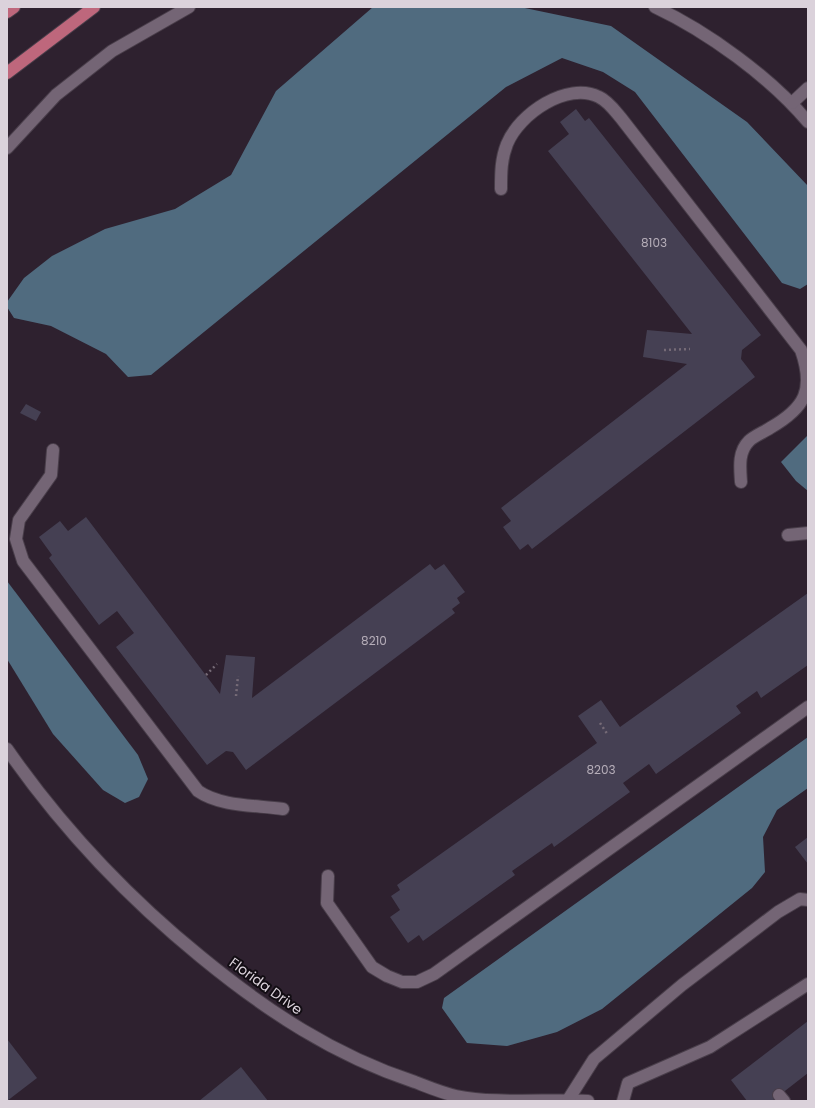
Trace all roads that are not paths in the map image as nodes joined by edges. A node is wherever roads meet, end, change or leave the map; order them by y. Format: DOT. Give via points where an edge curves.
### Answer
graph roads {
  1 [pos="14,7"];
  2 [pos="94,7"];
  3 [pos="189,7"];
  4 [pos="655,7"];
  5 [pos="7,12"];
  6 [pos="7,73"];
  7 [pos="808,88"];
  8 [pos="792,103"];
  9 [pos="808,122"];
  10 [pos="7,148"];
  11 [pos="501,189"];
  12 [pos="53,450"];
  13 [pos="741,482"];
  14 [pos="808,533"];
  15 [pos="788,535"];
  16 [pos="808,707"];
  17 [pos="7,749"];
  18 [pos="284,809"];
  19 [pos="328,876"];
  20 [pos="808,900"];
  21 [pos="808,984"];
  22 [pos="456,1098"];
  23 [pos="525,1100"];
  24 [pos="568,1100"];
  25 [pos="588,1101"];
  26 [pos="623,1101"];
  1 -- 5 [label="main road"];
  2 -- 6 [label="main road"];
  3 -- 10 [label="street" via="112,51 56,95"];
  4 -- 8 [label="street" via="725,49"];
  7 -- 8 [label="street"];
  8 -- 9 [label="street"];
  11 -- 13 [label="street" via="501,163 508,143 532,114 558,96 574,93 599,97 621,118 801,350 808,366 808,382 800,406 794,413 749,441 739,459"];
  12 -- 18 [label="street" via="51,476 19,520 16,539 23,561 198,791 207,797 232,803"];
  14 -- 15 [label="street"];
  16 -- 19 [label="street" via="434,974 417,982 402,982 372,967 327,903"];
  17 -- 22 [label="street, Florida Drive" via="29,781 84,848 166,928 253,998 290,1024 335,1050 387,1073"];
  20 -- 24 [label="street" via="800,899 778,912 682,984 594,1059"];
  21 -- 26 [label="street" via="710,1047 628,1083"];
  22 -- 23 [label="street, Florida Drive"];
  23 -- 24 [label="street, Florida Drive"];
  24 -- 25 [label="street, Florida Drive"];
}
